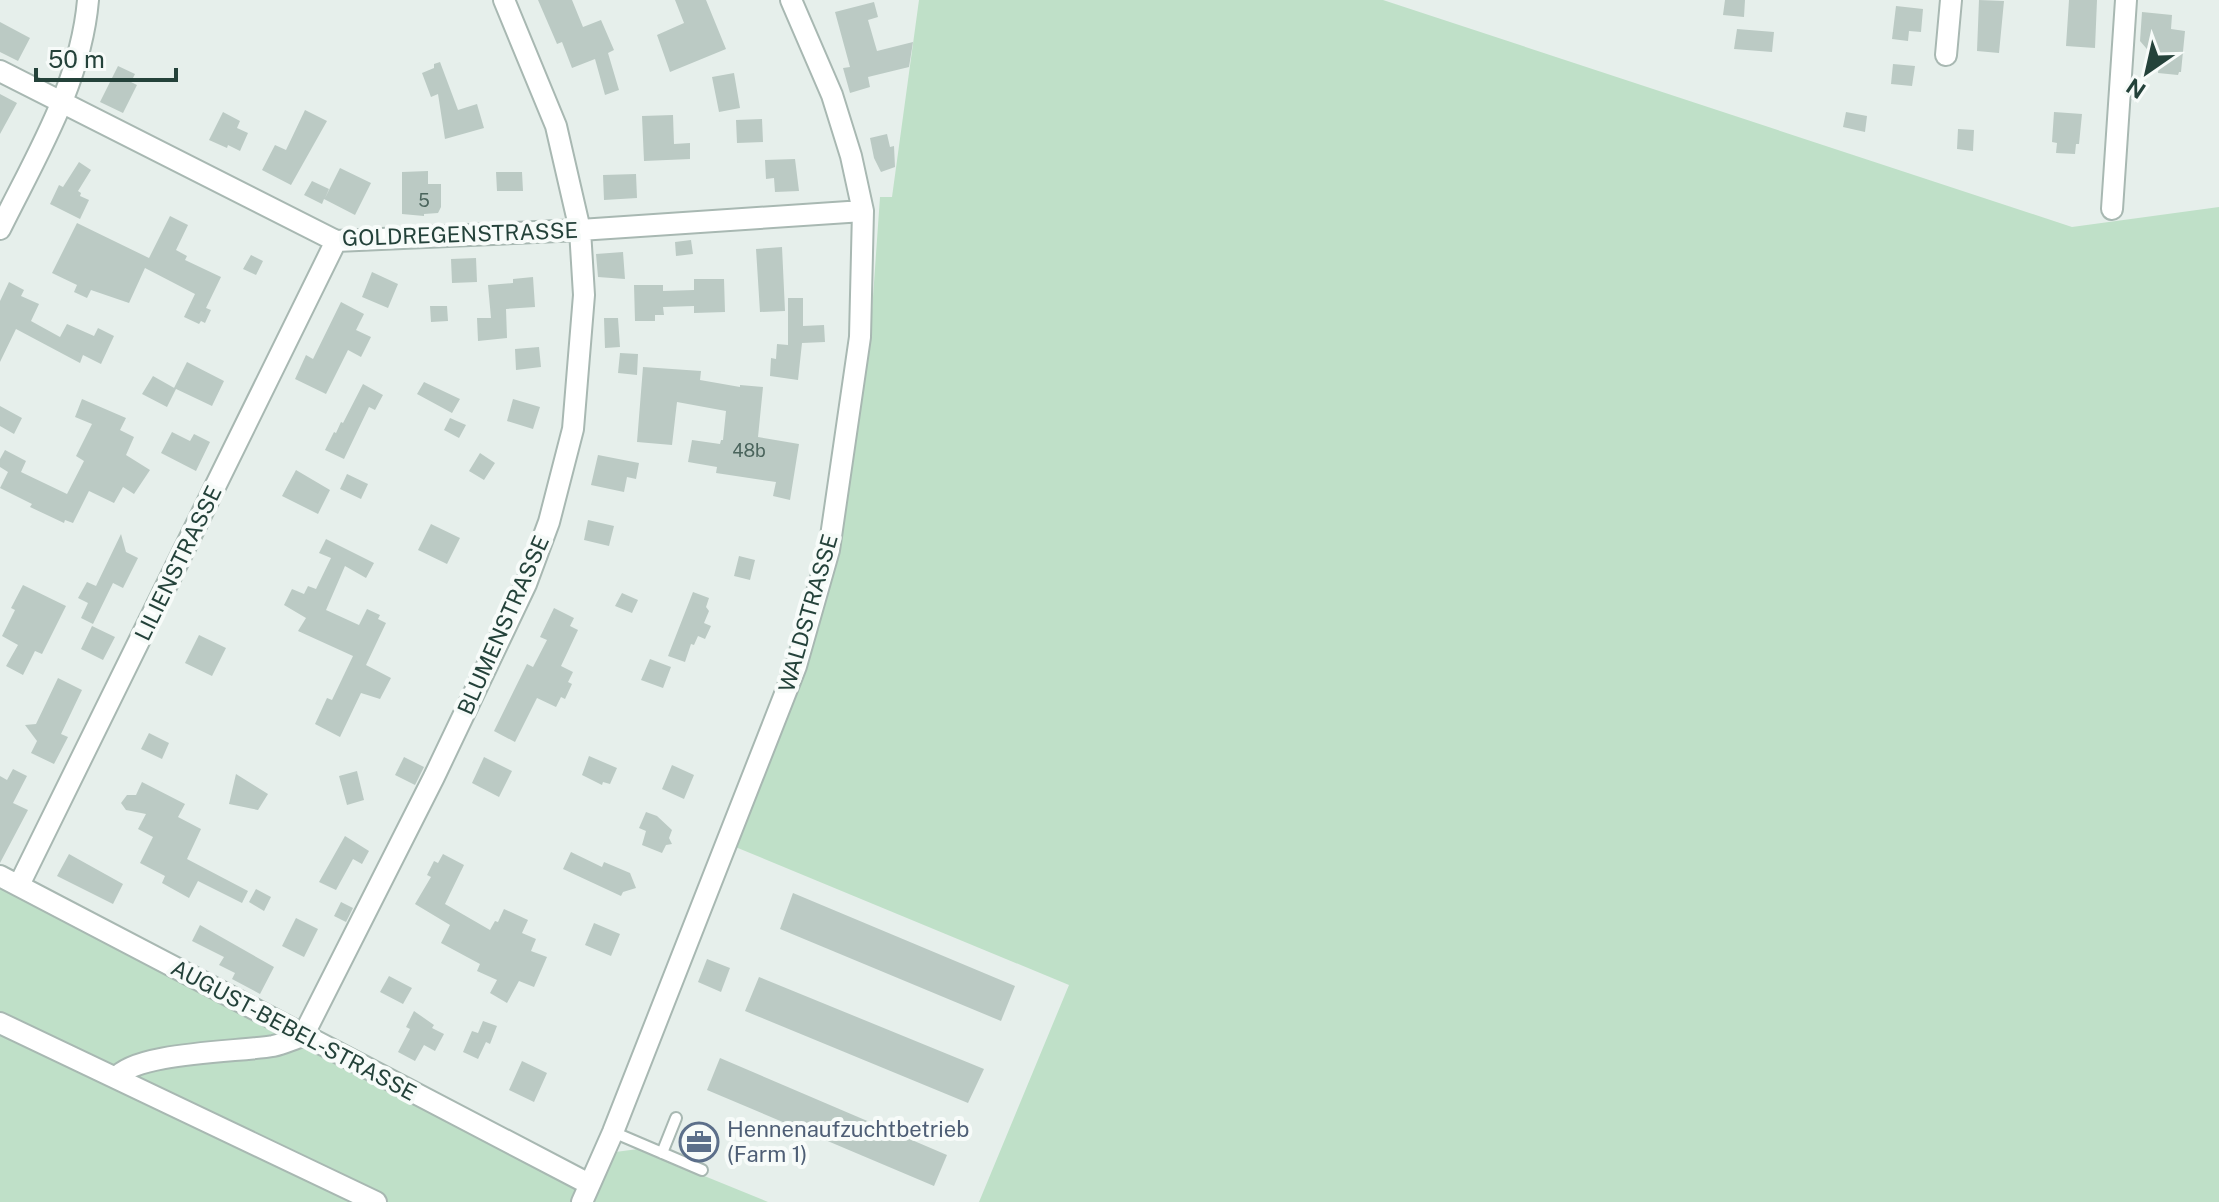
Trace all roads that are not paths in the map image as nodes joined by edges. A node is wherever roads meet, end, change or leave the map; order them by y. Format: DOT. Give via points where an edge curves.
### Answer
graph roads {
  1 [pos="88,0"];
  2 [pos="504,0"];
  3 [pos="791,0"];
  4 [pos="1951,0"];
  5 [pos="2126,0"];
  6 [pos="1946,55"];
  7 [pos="0,71"];
  8 [pos="63,102"];
  9 [pos="2112,209"];
  10 [pos="863,211"];
  11 [pos="0,229"];
  12 [pos="580,230"];
  13 [pos="336,241"];
  14 [pos="0,876"];
  15 [pos="19,885"];
  16 [pos="0,1023"];
  17 [pos="303,1036"];
  18 [pos="116,1078"];
  19 [pos="676,1118"];
  20 [pos="613,1132"];
  21 [pos="662,1153"];
  22 [pos="702,1170"];
  23 [pos="585,1193"];
  24 [pos="376,1202"];
  1 -- 8 [label="street" via="85,30"];
  2 -- 12 [label="street, BLUMENSTRASSE" via="556,126"];
  3 -- 10 [label="street, WALDSTRASSE" via="832,95"];
  4 -- 6 [label="street"];
  5 -- 9 [label="street"];
  7 -- 8 [label="street, GOLDREGENSTRASSE"];
  8 -- 11 [label="street"];
  8 -- 13 [label="street, GOLDREGENSTRASSE"];
  10 -- 12 [label="street, GOLDREGENSTRASSE"];
  10 -- 20 [label="street, WALDSTRASSE" via="860,337 829,550 796,666"];
  12 -- 13 [label="street, GOLDREGENSTRASSE"];
  12 -- 17 [label="street, BLUMENSTRASSE" via="584,295 573,429 549,522 526,584 460,722"];
  13 -- 15 [label="street, LILIENSTRASSE"];
  14 -- 15 [label="street, AUGUST-BEBEL-STRASSE"];
  15 -- 17 [label="street, AUGUST-BEBEL-STRASSE"];
  16 -- 18 [label="street"];
  17 -- 18 [label="street" via="275,1045 152,1060 122,1070"];
  17 -- 23 [label="street, AUGUST-BEBEL-STRASSE"];
  18 -- 24 [label="street"];
  19 -- 21 [label="lane"];
  20 -- 21 [label="lane"];
  20 -- 23 [label="street, WALDSTRASSE"];
  21 -- 22 [label="lane"];
}
